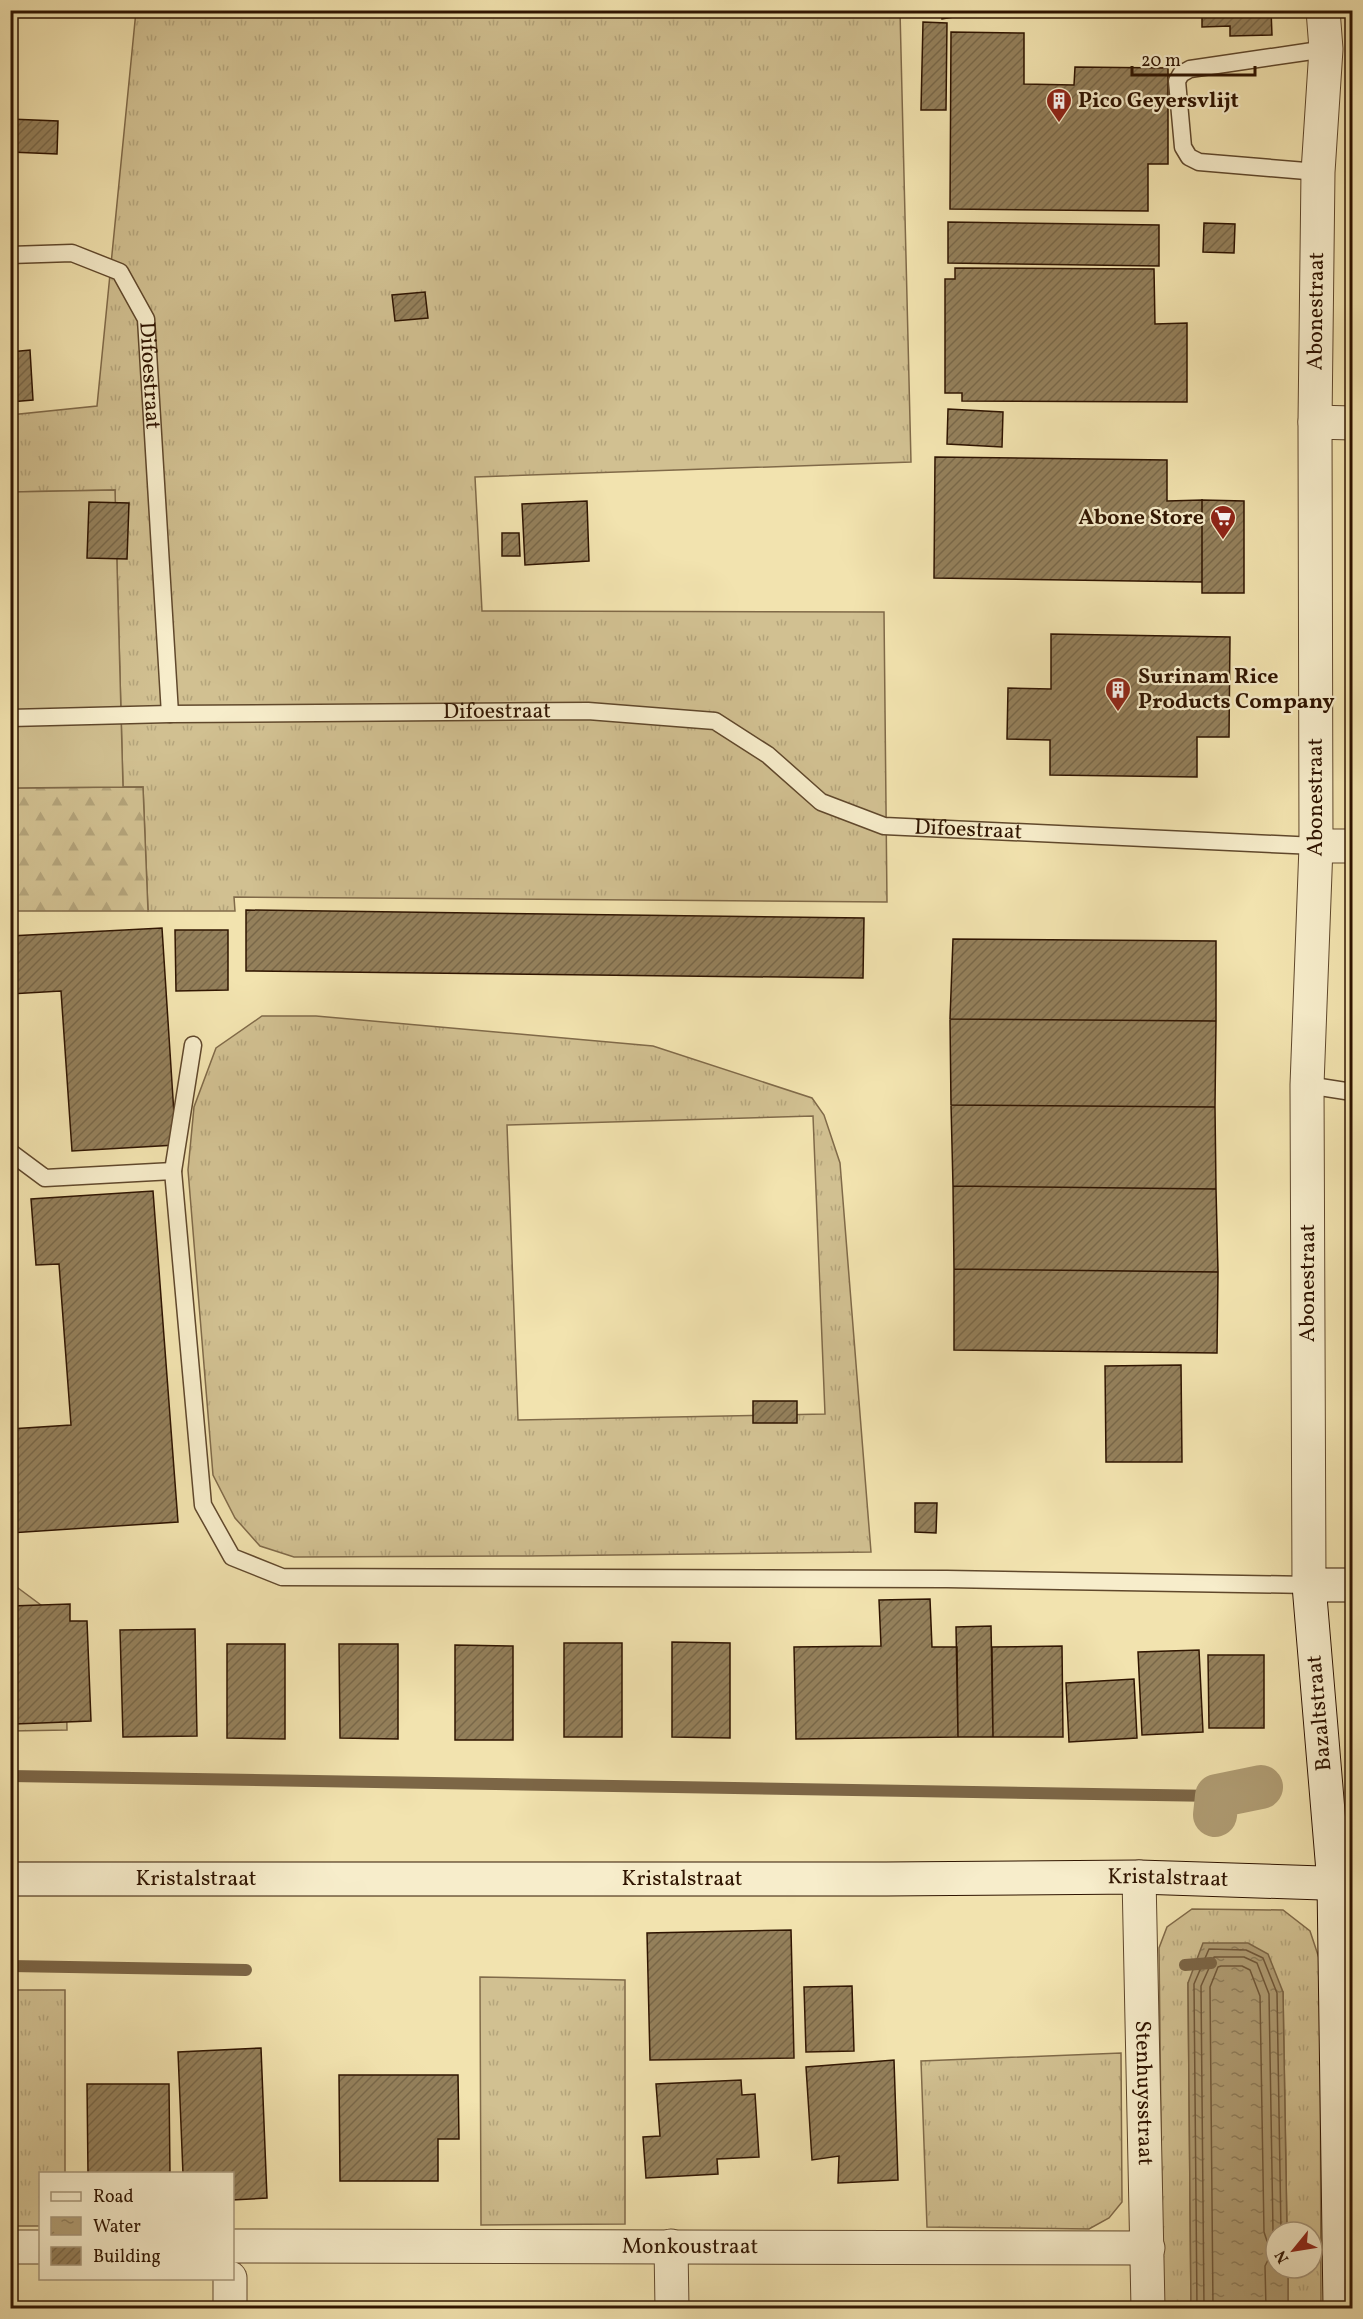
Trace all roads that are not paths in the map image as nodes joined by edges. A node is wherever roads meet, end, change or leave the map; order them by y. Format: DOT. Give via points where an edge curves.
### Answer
graph roads {
  1 [pos="1323,10"];
  2 [pos="1339,49"];
  3 [pos="1318,172"];
  4 [pos="10,255"];
  5 [pos="1315,422"];
  6 [pos="1353,423"];
  7 [pos="170,714"];
  8 [pos="10,718"];
  9 [pos="1316,846"];
  10 [pos="1353,846"];
  11 [pos="193,1045"];
  12 [pos="1307,1085"];
  13 [pos="1353,1092"];
  14 [pos="10,1152"];
  15 [pos="173,1171"];
  16 [pos="1309,1585"];
  17 [pos="1353,1585"];
  18 [pos="1139,1877"];
  19 [pos="10,1879"];
  20 [pos="1344,1883"];
  21 [pos="234,2246"];
  22 [pos="671,2246"];
  23 [pos="10,2247"];
  24 [pos="39,2247"];
  25 [pos="1148,2248"];
  26 [pos="230,2280"];
  27 [pos="230,2308"];
  28 [pos="672,2308"];
  29 [pos="1148,2308"];
  30 [pos="1340,2308"];
  1 -- 2 [label="street, Abonestraat"];
  2 -- 3 [label="street, Abonestraat"];
  2 -- 3 [label="lane" via="1190,69 1177,81 1183,147 1189,157 1199,162"];
  3 -- 5 [label="street, Abonestraat"];
  4 -- 7 [label="lane, Difoestraat" via="72,254 120,272 146,319"];
  5 -- 6 [label="street"];
  5 -- 9 [label="street, Abonestraat"];
  7 -- 8 [label="lane"];
  7 -- 9 [label="lane, Difoestraat" via="588,711 715,721 768,755 821,802 884,826"];
  9 -- 10 [label="street, Difoestraat"];
  9 -- 12 [label="street, Abonestraat"];
  11 -- 15 [label="lane"];
  12 -- 13 [label="lane"];
  12 -- 16 [label="street, Abonestraat"];
  14 -- 15 [label="lane" via="45,1178"];
  15 -- 16 [label="lane" via="203,1505 232,1557 282,1577 947,1579"];
  16 -- 17 [label="street"];
  16 -- 20 [label="street, Bazaltstraat"];
  18 -- 19 [label="street, Kristalstraat"];
  18 -- 20 [label="street, Kristalstraat"];
  18 -- 25 [label="street, Stenhuysstraat"];
  20 -- 30 [label="street, Bazaltstraat"];
  21 -- 22 [label="street, Monkoustraat"];
  22 -- 25 [label="street, Monkoustraat"];
  22 -- 28 [label="street"];
  23 -- 24 [label="street"];
  25 -- 29 [label="street, Stenhuysstraat"];
  26 -- 27 [label="street"];
}
